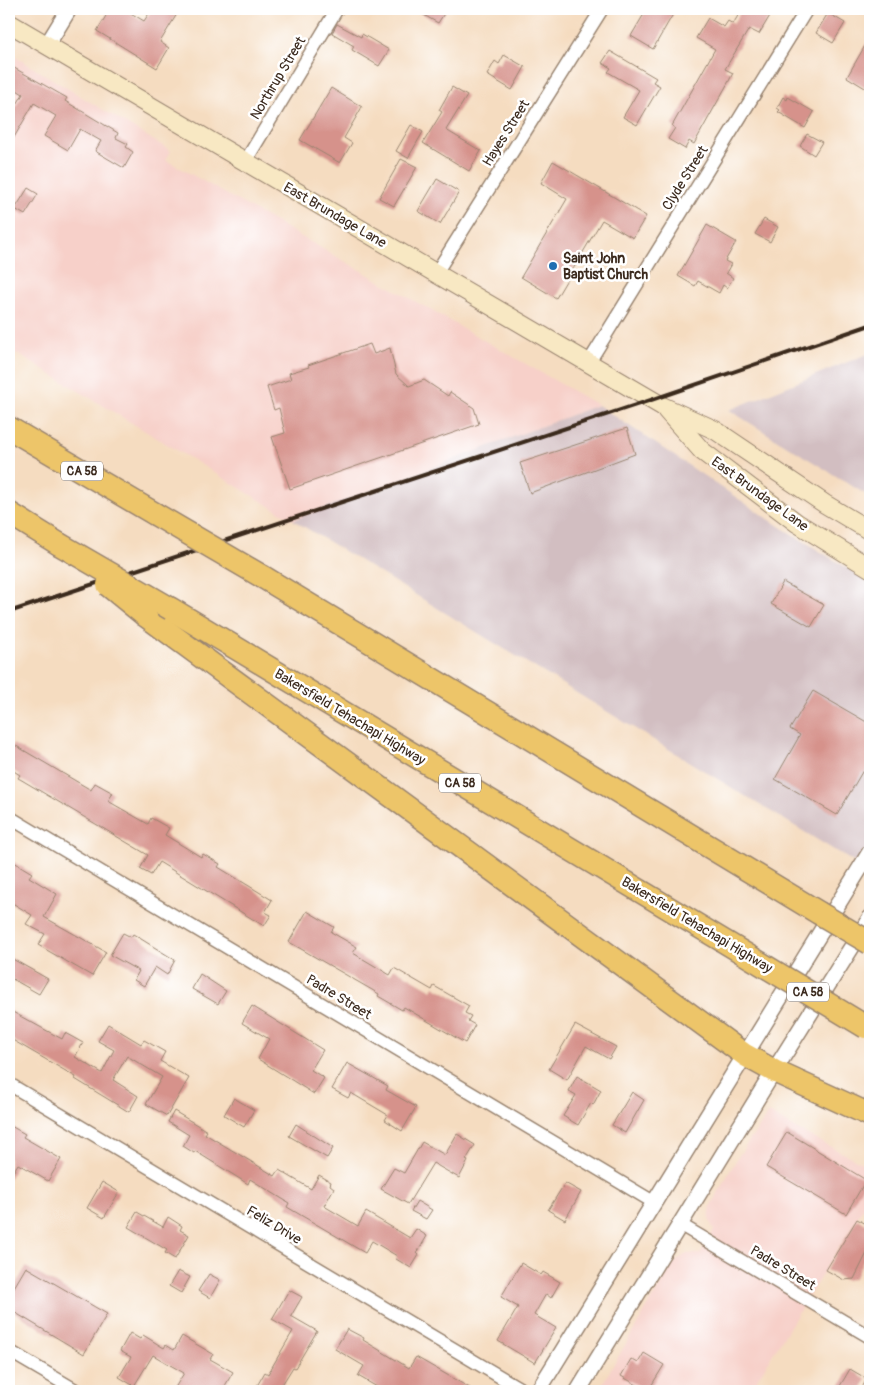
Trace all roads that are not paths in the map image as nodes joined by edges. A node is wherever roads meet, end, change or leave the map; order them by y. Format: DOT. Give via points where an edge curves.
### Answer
graph roads {
  1 [pos="69,9"];
  2 [pos="337,9"];
  3 [pos="602,9"];
  4 [pos="807,9"];
  5 [pos="9,23"];
  6 [pos="47,46"];
  7 [pos="244,162"];
  8 [pos="436,273"];
  9 [pos="589,362"];
  10 [pos="662,406"];
  11 [pos="9,428"];
  12 [pos="9,513"];
  13 [pos="870,531"];
  14 [pos="59,544"];
  15 [pos="870,568"];
  16 [pos="9,817"];
  17 [pos="870,852"];
  18 [pos="819,913"];
  19 [pos="870,918"];
  20 [pos="870,937"];
  21 [pos="870,943"];
  22 [pos="868,1028"];
  23 [pos="745,1055"];
  24 [pos="774,1071"];
  25 [pos="9,1084"];
  26 [pos="870,1115"];
  27 [pos="655,1203"];
  28 [pos="681,1225"];
  29 [pos="870,1337"];
  30 [pos="9,1351"];
  31 [pos="77,1391"];
  32 [pos="524,1391"];
  33 [pos="538,1391"];
  34 [pos="578,1391"];
  1 -- 6 [label="street"];
  2 -- 7 [label="street, Northrup Street"];
  3 -- 8 [label="street, Hayes Street"];
  4 -- 9 [label="street, Clyde Street"];
  5 -- 6 [label="main road, East Brundage Lane"];
  6 -- 7 [label="main road, East Brundage Lane"];
  7 -- 8 [label="main road, East Brundage Lane"];
  8 -- 9 [label="main road, East Brundage Lane"];
  9 -- 10 [label="main road, East Brundage Lane"];
  10 -- 13 [label="main road, East Brundage Lane" via="716,430"];
  10 -- 15 [label="main road, East Brundage Lane" via="702,451 797,523"];
  11 -- 18 [label="highway, CA 58, bridge" via="263,577"];
  12 -- 14 [label="highway, Bakersfield Tehachapi Highway / CA 58"];
  14 -- 22 [label="highway, Bakersfield Tehachapi Highway / CA 58, bridge"];
  14 -- 23 [label="highway, bridge" via="146,616"];
  16 -- 27 [label="street, Padre Street"];
  17 -- 23 [label="street"];
  18 -- 20 [label="highway, bridge"];
  18 -- 21 [label="highway, CA 58, bridge"];
  19 -- 24 [label="street"];
  23 -- 24 [label="highway"];
  23 -- 27 [label="street"];
  24 -- 26 [label="highway"];
  24 -- 28 [label="street"];
  25 -- 32 [label="street, Feliz Drive"];
  27 -- 33 [label="street"];
  28 -- 29 [label="street, Padre Street"];
  28 -- 34 [label="street"];
  30 -- 31 [label="street"];
}
